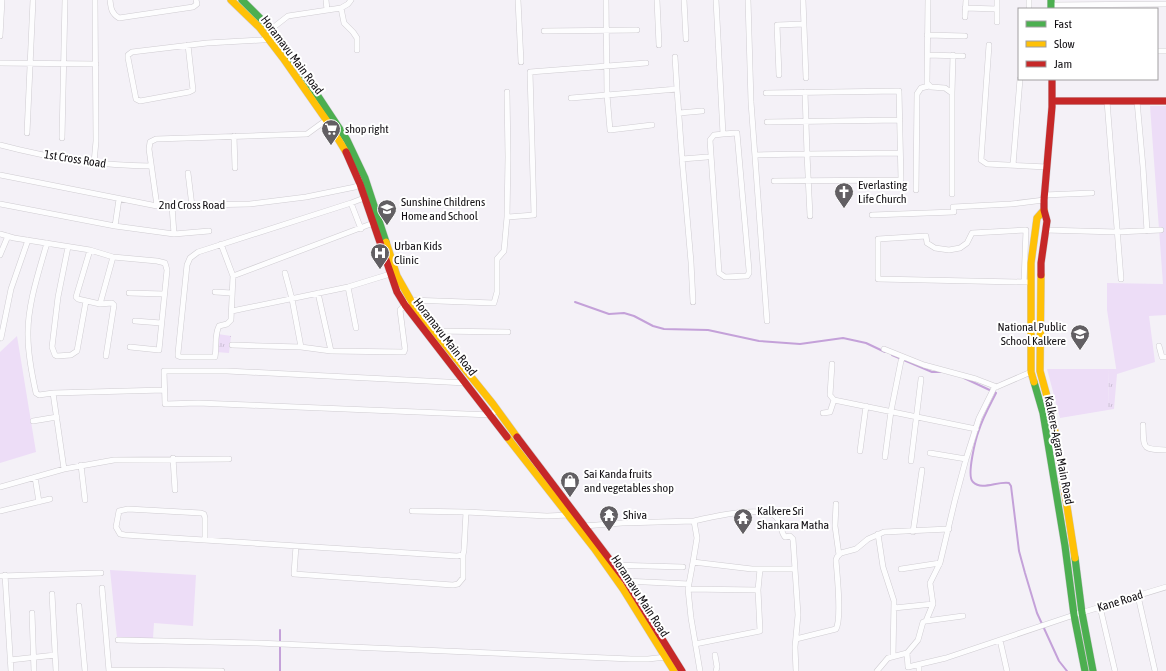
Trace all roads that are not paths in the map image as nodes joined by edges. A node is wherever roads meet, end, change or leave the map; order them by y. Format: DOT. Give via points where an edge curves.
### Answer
graph roads {
  1 [pos="2,0"];
  2 [pos="33,0"];
  3 [pos="65,0"];
  4 [pos="95,0"];
  5 [pos="110,0"];
  6 [pos="196,0"];
  7 [pos="231,0"];
  8 [pos="242,0"];
  9 [pos="326,0"];
  10 [pos="351,0"];
  11 [pos="518,0"];
  12 [pos="606,0"];
  13 [pos="657,0"];
  14 [pos="684,0"];
  15 [pos="716,0"];
  16 [pos="748,0"];
  17 [pos="803,0"];
  18 [pos="928,0"];
  19 [pos="966,0"];
  20 [pos="997,0"];
  21 [pos="1029,0"];
  22 [pos="1166,4"];
  23 [pos="1051,5"];
  24 [pos="1029,6"];
  25 [pos="341,8"];
  26 [pos="965,8"];
  27 [pos="997,9"];
  28 [pos="327,10"];
  29 [pos="965,17"];
  30 [pos="997,22"];
  31 [pos="804,24"];
  32 [pos="270,30"];
  33 [pos="606,30"];
  34 [pos="637,30"];
  35 [pos="544,31"];
  36 [pos="927,35"];
  37 [pos="0,36"];
  38 [pos="965,36"];
  39 [pos="268,39"];
  40 [pos="686,39"];
  41 [pos="188,45"];
  42 [pos="659,45"];
  43 [pos="989,45"];
  44 [pos="357,50"];
  45 [pos="927,55"];
  46 [pos="953,55"];
  47 [pos="963,56"];
  48 [pos="675,57"];
  49 [pos="521,62"];
  50 [pos="0,63"];
  51 [pos="646,63"];
  52 [pos="29,64"];
  53 [pos="64,64"];
  54 [pos="96,64"];
  55 [pos="607,66"];
  56 [pos="779,75"];
  57 [pos="806,78"];
  58 [pos="1020,80"];
  59 [pos="1052,80"];
  60 [pos="929,86"];
  61 [pos="678,89"];
  62 [pos="507,92"];
  63 [pos="805,92"];
  64 [pos="766,93"];
  65 [pos="952,93"];
  66 [pos="607,95"];
  67 [pos="571,98"];
  68 [pos="1052,101"];
  69 [pos="1107,101"];
  70 [pos="1137,101"];
  71 [pos="1166,101"];
  72 [pos="702,111"];
  73 [pos="679,113"];
  74 [pos="329,118"];
  75 [pos="900,120"];
  76 [pos="767,122"];
  77 [pos="807,122"];
  78 [pos="652,125"];
  79 [pos="27,133"];
  80 [pos="723,134"];
  81 [pos="234,136"];
  82 [pos="62,138"];
  83 [pos="0,145"];
  84 [pos="900,153"];
  85 [pos="807,154"];
  86 [pos="755,155"];
  87 [pos="707,157"];
  88 [pos="682,159"];
  89 [pos="94,162"];
  90 [pos="1013,165"];
  91 [pos="151,166"];
  92 [pos="1047,167"];
  93 [pos="234,168"];
  94 [pos="188,173"];
  95 [pos="0,174"];
  96 [pos="774,181"];
  97 [pos="809,181"];
  98 [pos="360,184"];
  99 [pos="916,190"];
  100 [pos="1092,193"];
  101 [pos="952,194"];
  102 [pos="1044,197"];
  103 [pos="364,198"];
  104 [pos="119,199"];
  105 [pos="351,203"];
  106 [pos="0,204"];
  107 [pos="157,206"];
  108 [pos="172,206"];
  109 [pos="192,206"];
  110 [pos="1044,210"];
  111 [pos="872,215"];
  112 [pos="810,216"];
  113 [pos="507,217"];
  114 [pos="376,222"];
  115 [pos="115,226"];
  116 [pos="361,229"];
  117 [pos="209,230"];
  118 [pos="1026,230"];
  119 [pos="1035,230"];
  120 [pos="1045,230"];
  121 [pos="1162,230"];
  122 [pos="1147,231"];
  123 [pos="1118,232"];
  124 [pos="0,234"];
  125 [pos="174,234"];
  126 [pos="8,236"];
  127 [pos="28,240"];
  128 [pos="47,243"];
  129 [pos="221,244"];
  130 [pos="68,247"];
  131 [pos="90,250"];
  132 [pos="0,255"];
  133 [pos="113,257"];
  134 [pos="285,273"];
  135 [pos="390,274"];
  136 [pos="233,276"];
  137 [pos="1121,279"];
  138 [pos="1027,282"];
  139 [pos="348,287"];
  140 [pos="215,292"];
  141 [pos="129,293"];
  142 [pos="232,293"];
  143 [pos="318,293"];
  144 [pos="164,294"];
  145 [pos="292,299"];
  146 [pos="86,301"];
  147 [pos="408,302"];
  148 [pos="693,302"];
  149 [pos="100,304"];
  150 [pos="232,311"];
  151 [pos="135,321"];
  152 [pos="767,321"];
  153 [pos="161,323"];
  154 [pos="356,328"];
  155 [pos="434,331"];
  156 [pos="508,332"];
  157 [pos="0,338"];
  158 [pos="232,345"];
  159 [pos="1159,346"];
  160 [pos="130,347"];
  161 [pos="301,347"];
  162 [pos="884,349"];
  163 [pos="331,351"];
  164 [pos="106,356"];
  165 [pos="1166,357"];
  166 [pos="902,359"];
  167 [pos="832,364"];
  168 [pos="1040,371"];
  169 [pos="1031,372"];
  170 [pos="921,379"];
  171 [pos="466,383"];
  172 [pos="994,389"];
  173 [pos="164,390"];
  174 [pos="54,392"];
  175 [pos="834,400"];
  176 [pos="866,406"];
  177 [pos="497,410"];
  178 [pos="891,411"];
  179 [pos="823,413"];
  180 [pos="491,415"];
  181 [pos="917,416"];
  182 [pos="57,417"];
  183 [pos="33,421"];
  184 [pos="1143,425"];
  185 [pos="976,429"];
  186 [pos="1166,450"];
  187 [pos="860,451"];
  188 [pos="930,453"];
  189 [pos="885,456"];
  190 [pos="173,458"];
  191 [pos="229,459"];
  192 [pos="966,459"];
  193 [pos="911,461"];
  194 [pos="81,465"];
  195 [pos="64,469"];
  196 [pos="922,470"];
  197 [pos="35,477"];
  198 [pos="0,487"];
  199 [pos="175,490"];
  200 [pos="50,499"];
  201 [pos="85,500"];
  202 [pos="39,502"];
  203 [pos="836,504"];
  204 [pos="0,511"];
  205 [pos="412,511"];
  206 [pos="466,512"];
  207 [pos="571,514"];
  208 [pos="694,521"];
  209 [pos="584,526"];
  210 [pos="949,530"];
  211 [pos="913,532"];
  212 [pos="878,534"];
  213 [pos="205,540"];
  214 [pos="296,546"];
  215 [pos="463,555"];
  216 [pos="839,555"];
  217 [pos="693,562"];
  218 [pos="940,563"];
  219 [pos="610,565"];
  220 [pos="683,567"];
  221 [pos="760,569"];
  222 [pos="795,569"];
  223 [pos="901,569"];
  224 [pos="101,573"];
  225 [pos="3,576"];
  226 [pos="618,581"];
  227 [pos="626,581"];
  228 [pos="689,586"];
  229 [pos="1166,587"];
  230 [pos="102,588"];
  231 [pos="758,590"];
  232 [pos="52,594"];
  233 [pos="1138,596"];
  234 [pos="933,604"];
  235 [pos="79,606"];
  236 [pos="1100,607"];
  237 [pos="894,608"];
  238 [pos="32,613"];
  239 [pos="1082,613"];
  240 [pos="1074,615"];
  241 [pos="963,616"];
  242 [pos="926,621"];
  243 [pos="796,639"];
  244 [pos="118,640"];
  245 [pos="1000,640"];
  246 [pos="695,644"];
  247 [pos="907,653"];
  248 [pos="55,655"];
  249 [pos="715,655"];
  250 [pos="893,656"];
  251 [pos="34,657"];
  252 [pos="666,657"];
  253 [pos="10,660"];
  254 [pos="918,665"];
  255 [pos="109,670"];
  256 [pos="11,671"];
  257 [pos="34,671"];
  258 [pos="56,671"];
  259 [pos="85,671"];
  260 [pos="222,671"];
  261 [pos="674,671"];
  262 [pos="682,671"];
  263 [pos="700,671"];
  264 [pos="716,671"];
  265 [pos="796,671"];
  266 [pos="877,671"];
  267 [pos="919,671"];
  268 [pos="1007,671"];
  269 [pos="1084,671"];
  270 [pos="1093,671"];
  271 [pos="1115,671"];
  272 [pos="1155,671"];
  1 -- 37 [label="street"];
  2 -- 52 [label="street"];
  3 -- 53 [label="street"];
  4 -- 54 [label="street"];
  5 -- 6 [label="street" via="111,9 119,18 193,7 197,4"];
  7 -- 39 [label="main road, Horamavu Main Road"];
  8 -- 32 [label="main road, Horamavu Main Road"];
  9 -- 28 [label="street"];
  10 -- 25 [label="street"];
  11 -- 49 [label="street"];
  12 -- 33 [label="street"];
  13 -- 42 [label="street"];
  14 -- 40 [label="street"];
  15 -- 80 [label="street"];
  16 -- 86 [label="street"];
  17 -- 31 [label="street"];
  18 -- 36 [label="street"];
  19 -- 26 [label="street"];
  20 -- 27 [label="street"];
  21 -- 24 [label="street"];
  22 -- 23 [label="street"];
  25 -- 28 [label="street"];
  25 -- 44 [label="street" via="344,23 357,38"];
  26 -- 27 [label="street"];
  26 -- 29 [label="street"];
  27 -- 30 [label="street"];
  28 -- 32 [label="street" via="288,16"];
  31 -- 56 [label="street" via="777,25"];
  31 -- 57 [label="street"];
  32 -- 39 [label="street"];
  32 -- 74 [label="main road, Horamavu Main Road" via="304,75"];
  33 -- 34 [label="street"];
  33 -- 35 [label="street"];
  33 -- 55 [label="street"];
  36 -- 38 [label="street"];
  36 -- 45 [label="street"];
  39 -- 41 [label="street"];
  39 -- 74 [label="main road, Horamavu Main Road"];
  41 -- 41 [label="street" via="193,90 140,101 136,99 128,58 130,53"];
  43 -- 90 [label="street" via="981,160 987,164"];
  45 -- 46 [label="street"];
  45 -- 60 [label="street"];
  46 -- 47 [label="street"];
  46 -- 65 [label="street"];
  48 -- 61 [label="street"];
  50 -- 52 [label="street"];
  51 -- 55 [label="street"];
  52 -- 53 [label="street"];
  52 -- 79 [label="street"];
  53 -- 54 [label="street"];
  53 -- 82 [label="street"];
  54 -- 89 [label="street"];
  55 -- 66 [label="street"];
  55 -- 113 [label="street" via="530,72 534,215"];
  58 -- 90 [label="street"];
  59 -- 68 [label="main road, Kalkere-Agara Main Road"];
  60 -- 65 [label="street" via="945,88"];
  60 -- 99 [label="street" via="921,88 917,94"];
  61 -- 66 [label="street"];
  61 -- 73 [label="street"];
  62 -- 113 [label="street"];
  63 -- 64 [label="street"];
  63 -- 75 [label="street" via="899,91"];
  63 -- 77 [label="street"];
  65 -- 101 [label="street"];
  66 -- 67 [label="street"];
  66 -- 78 [label="street" via="610,130"];
  68 -- 69 [label="main road"];
  68 -- 92 [label="main road, Kalkere-Agara Main Road"];
  69 -- 70 [label="main road"];
  69 -- 123 [label="street"];
  70 -- 71 [label="main road"];
  70 -- 122 [label="street"];
  72 -- 73 [label="street"];
  73 -- 88 [label="street"];
  74 -- 81 [label="street" via="307,134"];
  74 -- 98 [label="main road, Horamavu Main Road"];
  74 -- 114 [label="main road, Horamavu Main Road" via="347,140 355,155 365,178"];
  75 -- 77 [label="street"];
  75 -- 84 [label="street"];
  76 -- 77 [label="street"];
  77 -- 85 [label="street"];
  80 -- 80 [label="street" via="737,133 749,270 747,276 724,277 719,273 710,140"];
  81 -- 91 [label="street" via="156,139 148,145"];
  81 -- 93 [label="street"];
  83 -- 89 [label="street, 1st Cross Road"];
  84 -- 85 [label="street"];
  84 -- 97 [label="street" via="901,180"];
  85 -- 86 [label="street"];
  85 -- 97 [label="street"];
  86 -- 152 [label="street"];
  87 -- 88 [label="street"];
  88 -- 148 [label="street"];
  89 -- 91 [label="street, 1st Cross Road" via="122,166"];
  90 -- 92 [label="street"];
  91 -- 107 [label="street"];
  92 -- 102 [label="main road, Kalkere-Agara Main Road"];
  94 -- 109 [label="street"];
  95 -- 104 [label="street, 2nd Cross Road"];
  96 -- 97 [label="street"];
  97 -- 112 [label="street"];
  98 -- 103 [label="main road, Horamavu Main Road"];
  98 -- 109 [label="street, 2nd Cross Road" via="306,197 250,204"];
  100 -- 102 [label="street"];
  102 -- 110 [label="main road, Kalkere-Agara Main Road"];
  102 -- 111 [label="street" via="1011,204 953,207 954,212"];
  103 -- 105 [label="street"];
  103 -- 114 [label="main road, Horamavu Main Road"];
  104 -- 107 [label="street, 2nd Cross Road"];
  104 -- 115 [label="street"];
  105 -- 116 [label="street"];
  105 -- 129 [label="street"];
  106 -- 115 [label="street"];
  107 -- 108 [label="street, 2nd Cross Road"];
  108 -- 109 [label="street, 2nd Cross Road"];
  108 -- 125 [label="street"];
  110 -- 119 [label="main road, Kalkere-Agara Main Road" via="1037,218"];
  110 -- 120 [label="main road, Kalkere-Agara Main Road" via="1047,221"];
  113 -- 147 [label="street" via="504,251 497,259 497,292 494,303"];
  114 -- 116 [label="street"];
  114 -- 135 [label="main road, Horamavu Main Road"];
  114 -- 147 [label="main road, Horamavu Main Road"];
  115 -- 125 [label="street"];
  116 -- 136 [label="street"];
  117 -- 125 [label="street"];
  118 -- 119 [label="street"];
  118 -- 138 [label="street"];
  118 -- 138 [label="street" via="972,232 967,243 960,248 948,250 935,248 927,243 926,236 878,239 878,279"];
  119 -- 138 [label="main road, Kalkere-Agara Main Road"];
  120 -- 123 [label="street"];
  120 -- 168 [label="main road, Kalkere-Agara Main Road" via="1041,263"];
  121 -- 122 [label="street"];
  122 -- 123 [label="street"];
  123 -- 137 [label="street"];
  124 -- 126 [label="street"];
  126 -- 127 [label="street"];
  126 -- 132 [label="street"];
  127 -- 128 [label="street"];
  127 -- 157 [label="street" via="11,289"];
  128 -- 130 [label="street"];
  128 -- 174 [label="street" via="32,298 28,335 36,394"];
  129 -- 136 [label="street"];
  129 -- 150 [label="street" via="198,252 190,258 187,265 178,356 214,357 218,328 230,323"];
  130 -- 131 [label="street"];
  130 -- 146 [label="street" via="58,297 52,347 55,355 71,355 77,351"];
  131 -- 133 [label="street"];
  131 -- 146 [label="street" via="76,296"];
  133 -- 144 [label="street" via="165,263 167,270"];
  133 -- 149 [label="street"];
  134 -- 145 [label="street"];
  135 -- 139 [label="street"];
  135 -- 147 [label="main road, Horamavu Main Road" via="397,292"];
  136 -- 142 [label="street"];
  138 -- 169 [label="main road, Kalkere-Agara Main Road"];
  139 -- 143 [label="street"];
  139 -- 154 [label="street"];
  140 -- 142 [label="street"];
  141 -- 144 [label="street"];
  142 -- 150 [label="street"];
  143 -- 145 [label="street"];
  143 -- 163 [label="street"];
  144 -- 153 [label="street"];
  145 -- 150 [label="street"];
  145 -- 161 [label="street"];
  146 -- 149 [label="street"];
  147 -- 155 [label="main road, Horamavu Main Road"];
  147 -- 163 [label="street" via="400,310 404,352"];
  147 -- 171 [label="main road, Horamavu Main Road"];
  149 -- 164 [label="street" via="112,303 114,306"];
  151 -- 153 [label="street"];
  153 -- 160 [label="street" via="160,350"];
  155 -- 156 [label="street"];
  155 -- 177 [label="main road, Horamavu Main Road"];
  158 -- 161 [label="street"];
  159 -- 165 [label="street" via="1162,357"];
  161 -- 163 [label="street"];
  162 -- 166 [label="street"];
  166 -- 172 [label="street" via="962,375"];
  166 -- 178 [label="street"];
  167 -- 175 [label="street" via="830,395"];
  168 -- 169 [label="main road"];
  168 -- 239 [label="main road, Kalkere-Agara Main Road" via="1056,434"];
  169 -- 172 [label="street"];
  169 -- 240 [label="main road, Kalkere-Agara Main Road" via="1043,413"];
  170 -- 181 [label="street"];
  171 -- 173 [label="street" via="227,371 164,371"];
  171 -- 180 [label="main road, Horamavu Main Road"];
  172 -- 185 [label="street"];
  173 -- 174 [label="street"];
  173 -- 180 [label="street" via="165,404 198,403"];
  174 -- 182 [label="street"];
  175 -- 176 [label="street"];
  175 -- 179 [label="street" via="830,412"];
  176 -- 178 [label="street"];
  176 -- 187 [label="street"];
  177 -- 180 [label="street"];
  177 -- 207 [label="main road, Horamavu Main Road"];
  178 -- 181 [label="street"];
  178 -- 189 [label="street"];
  180 -- 207 [label="main road, Horamavu Main Road"];
  181 -- 185 [label="street"];
  181 -- 193 [label="street"];
  182 -- 183 [label="street"];
  182 -- 195 [label="street"];
  184 -- 186 [label="street" via="1146,447"];
  185 -- 192 [label="street"];
  188 -- 192 [label="street"];
  190 -- 191 [label="street"];
  190 -- 194 [label="street" via="114,460"];
  190 -- 199 [label="street"];
  192 -- 210 [label="street"];
  194 -- 195 [label="street"];
  194 -- 201 [label="street"];
  195 -- 197 [label="street"];
  196 -- 211 [label="street"];
  197 -- 198 [label="street"];
  197 -- 202 [label="street"];
  200 -- 202 [label="street"];
  202 -- 204 [label="street"];
  203 -- 216 [label="street" via="834,523"];
  205 -- 206 [label="street"];
  206 -- 207 [label="street"];
  206 -- 215 [label="street"];
  207 -- 209 [label="main road, Horamavu Main Road"];
  207 -- 219 [label="main road, Horamavu Main Road"];
  208 -- 209 [label="street"];
  208 -- 217 [label="street" via="697,538"];
  208 -- 222 [label="street" via="727,514 769,512 781,524 782,534 792,539"];
  209 -- 219 [label="main road, Horamavu Main Road"];
  210 -- 211 [label="street"];
  210 -- 218 [label="street"];
  211 -- 212 [label="street"];
  212 -- 216 [label="street" via="865,540 856,550"];
  212 -- 237 [label="street" via="883,567"];
  213 -- 213 [label="street" via="120,534 116,527 119,511 128,509 204,514"];
  213 -- 214 [label="street"];
  214 -- 215 [label="street"];
  214 -- 215 [label="street" via="294,574 453,585 458,584 463,578"];
  216 -- 243 [label="street" via="836,560 838,626 833,631"];
  217 -- 221 [label="street"];
  217 -- 228 [label="street"];
  218 -- 223 [label="street"];
  218 -- 234 [label="street" via="930,583"];
  219 -- 220 [label="street"];
  219 -- 226 [label="main road, Horamavu Main Road"];
  219 -- 227 [label="main road, Horamavu Main Road"];
  221 -- 222 [label="street"];
  221 -- 231 [label="street"];
  222 -- 243 [label="street" via="798,615"];
  224 -- 225 [label="street"];
  225 -- 253 [label="street"];
  226 -- 227 [label="street"];
  226 -- 252 [label="main road, Horamavu Main Road"];
  227 -- 228 [label="street"];
  227 -- 262 [label="main road, Horamavu Main Road"];
  228 -- 231 [label="street"];
  228 -- 246 [label="street"];
  229 -- 233 [label="street, Kane Road"];
  230 -- 255 [label="street"];
  231 -- 246 [label="street" via="760,631"];
  232 -- 248 [label="street"];
  233 -- 236 [label="street, Kane Road"];
  233 -- 272 [label="street"];
  234 -- 237 [label="street"];
  234 -- 242 [label="street"];
  235 -- 259 [label="street"];
  236 -- 239 [label="street, Kane Road"];
  236 -- 271 [label="street"];
  237 -- 250 [label="street"];
  238 -- 251 [label="street"];
  239 -- 240 [label="street, Kane Road"];
  239 -- 270 [label="main road, Kalkere-Agara Main Road"];
  240 -- 245 [label="street, Kane Road"];
  240 -- 269 [label="main road, Kalkere-Agara Main Road"];
  241 -- 242 [label="street"];
  242 -- 247 [label="street" via="923,622 918,640"];
  243 -- 265 [label="street"];
  244 -- 252 [label="street" via="631,659"];
  245 -- 254 [label="street, Kane Road"];
  245 -- 268 [label="street"];
  246 -- 263 [label="street"];
  247 -- 250 [label="street"];
  247 -- 254 [label="street" via="908,667"];
  248 -- 251 [label="street"];
  248 -- 258 [label="street"];
  249 -- 264 [label="street"];
  250 -- 266 [label="street"];
  251 -- 253 [label="street"];
  251 -- 257 [label="street"];
  252 -- 261 [label="main road, Horamavu Main Road"];
  253 -- 256 [label="street"];
  254 -- 267 [label="street"];
  255 -- 260 [label="street"];
}
